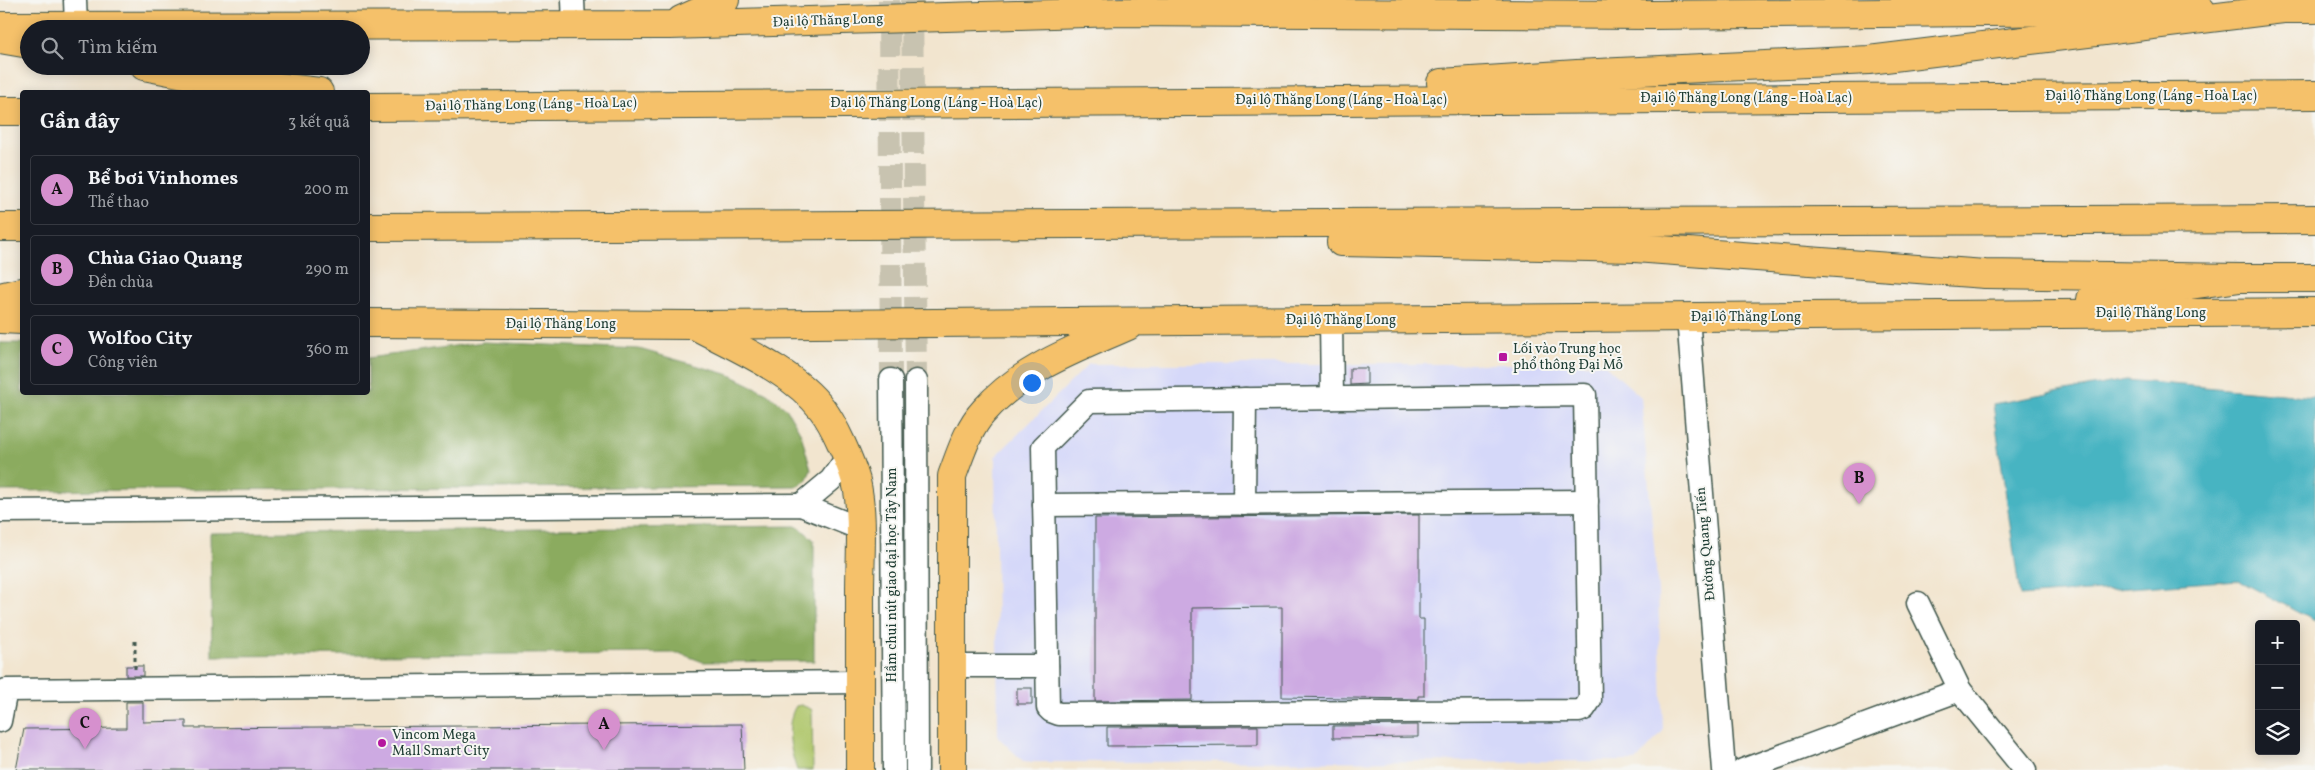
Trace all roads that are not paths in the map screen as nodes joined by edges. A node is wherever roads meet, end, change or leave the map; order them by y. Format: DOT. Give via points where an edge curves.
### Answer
graph roads {
  1 [pos="725,0"];
  2 [pos="1096,0"];
  3 [pos="1485,7"];
  4 [pos="2283,9"];
  5 [pos="2315,9"];
  6 [pos="1122,12"];
  7 [pos="75,13"];
  8 [pos="573,13"];
  9 [pos="35,20"];
  10 [pos="20,23"];
  11 [pos="670,25"];
  12 [pos="0,26"];
  13 [pos="0,39"];
  14 [pos="20,42"];
  15 [pos="190,75"];
  16 [pos="303,90"];
  17 [pos="370,93"];
  18 [pos="2315,95"];
  19 [pos="1052,102"];
  20 [pos="655,104"];
  21 [pos="370,107"];
  22 [pos="0,111"];
  23 [pos="20,111"];
  24 [pos="2315,219"];
  25 [pos="985,225"];
  26 [pos="786,226"];
  27 [pos="0,227"];
  28 [pos="20,227"];
  29 [pos="370,227"];
  30 [pos="370,244"];
  31 [pos="2240,278"];
  32 [pos="2315,278"];
  33 [pos="20,292"];
  34 [pos="0,297"];
  35 [pos="2315,312"];
  36 [pos="1991,313"];
  37 [pos="1688,318"];
  38 [pos="0,320"];
  39 [pos="20,320"];
  40 [pos="1331,320"];
  41 [pos="1140,321"];
  42 [pos="370,323"];
  43 [pos="692,325"];
  44 [pos="891,380"];
  45 [pos="916,381"];
  46 [pos="1332,398"];
  47 [pos="1245,399"];
  48 [pos="846,459"];
  49 [pos="1587,500"];
  50 [pos="1244,504"];
  51 [pos="801,505"];
  52 [pos="1044,505"];
  53 [pos="0,511"];
  54 [pos="861,529"];
  55 [pos="1918,603"];
  56 [pos="952,666"];
  57 [pos="1047,666"];
  58 [pos="860,682"];
  59 [pos="3,689"];
  60 [pos="1960,690"];
  61 [pos="0,720"];
  62 [pos="860,770"];
  63 [pos="894,770"];
  64 [pos="917,770"];
  65 [pos="952,770"];
  66 [pos="1724,770"];
  67 [pos="1743,770"];
  68 [pos="2025,770"];
  1 -- 11 [label="main road"];
  2 -- 6 [label="main road"];
  3 -- 4 [label="main road, Đại lộ Thăng Long" via="1651,15"];
  3 -- 6 [label="main road, Đại lộ Thăng Long"];
  4 -- 5 [label="main road, Đại lộ Thăng Long"];
  4 -- 19 [label="main road" via="1869,60 1437,83 1195,85"];
  6 -- 11 [label="main road, Đại lộ Thăng Long"];
  7 -- 8 [label="main road, Đại lộ Thăng Long"];
  7 -- 9 [label="main road, Đại lộ Thăng Long"];
  8 -- 11 [label="main road, Đại lộ Thăng Long"];
  10 -- 12 [label="main road, Đại lộ Thăng Long"];
  13 -- 14 [label="main road"];
  15 -- 16 [label="main road"];
  17 -- 20 [label="main road" via="506,88"];
  18 -- 19 [label="main road, Đại lộ Thăng Long (Láng - Hoà Lạc)"];
  19 -- 20 [label="main road, Đại lộ Thăng Long (Láng - Hoà Lạc)"];
  20 -- 21 [label="main road, Đại lộ Thăng Long (Láng - Hoà Lạc)"];
  22 -- 23 [label="main road"];
  24 -- 25 [label="main road"];
  25 -- 26 [label="main road"];
  25 -- 31 [label="main road" via="1234,240 1635,248 1985,274"];
  26 -- 29 [label="main road"];
  26 -- 30 [label="main road" via="663,243"];
  27 -- 28 [label="main road"];
  31 -- 32 [label="main road"];
  31 -- 36 [label="main road"];
  33 -- 34 [label="main road"];
  35 -- 36 [label="main road, Đại lộ Thăng Long"];
  36 -- 37 [label="main road, Đại lộ Thăng Long"];
  37 -- 40 [label="main road, Đại lộ Thăng Long"];
  37 -- 66 [label="street, Đường Quang Tiến"];
  38 -- 39 [label="main road"];
  40 -- 41 [label="main road, Đại lộ Thăng Long"];
  40 -- 46 [label="street"];
  41 -- 43 [label="main road, Đại lộ Thăng Long"];
  41 -- 56 [label="main road" via="1043,363 1016,382 983,412 964,445 952,476"];
  42 -- 43 [label="main road, Đại lộ Thăng Long"];
  43 -- 48 [label="main road" via="756,357 796,384 823,409"];
  44 -- 63 [label="street, Hầm chui nút giao đại học Tây Nam"];
  45 -- 64 [label="street, Hầm chui nút giao đại học Tây Nam"];
  46 -- 47 [label="street"];
  46 -- 49 [label="street" via="1585,395"];
  47 -- 50 [label="street"];
  47 -- 52 [label="street" via="1089,401 1043,447"];
  48 -- 51 [label="street" via="831,480"];
  48 -- 54 [label="main road" via="856,482"];
  49 -- 50 [label="street"];
  49 -- 57 [label="street" via="1590,700 1579,711 1059,714 1048,708"];
  50 -- 52 [label="street"];
  51 -- 53 [label="street"];
  51 -- 54 [label="street"];
  52 -- 57 [label="street"];
  54 -- 58 [label="main road"];
  55 -- 60 [label="street"];
  56 -- 57 [label="street"];
  56 -- 65 [label="main road"];
  58 -- 59 [label="street"];
  58 -- 62 [label="main road"];
  59 -- 61 [label="street"];
  60 -- 67 [label="street"];
  60 -- 68 [label="street"];
}
